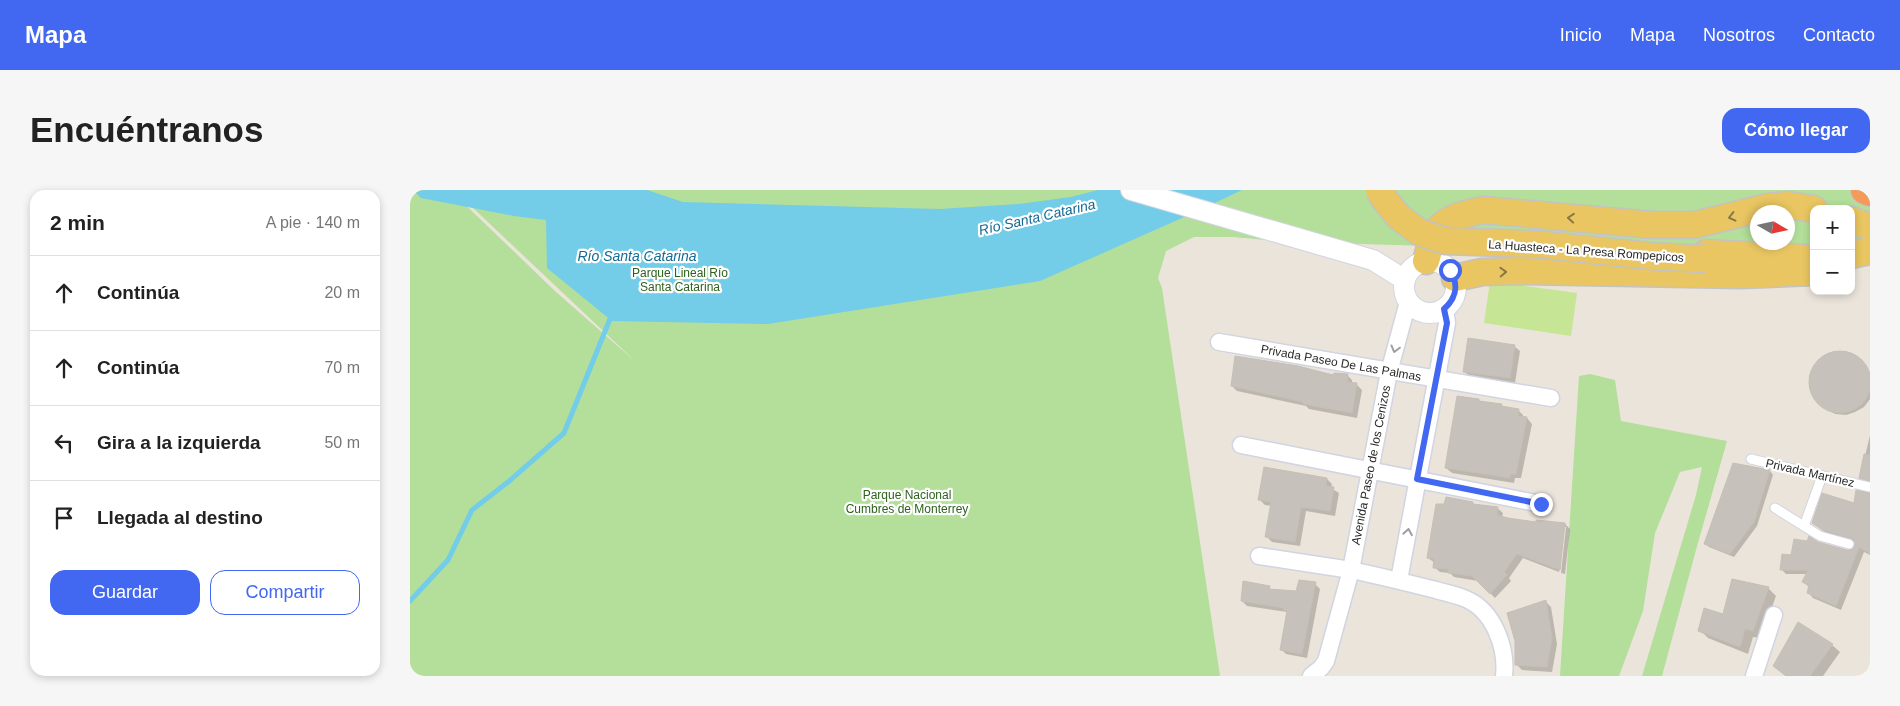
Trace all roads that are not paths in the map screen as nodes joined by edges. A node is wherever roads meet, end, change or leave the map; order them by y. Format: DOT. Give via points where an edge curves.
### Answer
graph roads {
  1 [pos="1131,190"];
  2 [pos="1379,190"];
  3 [pos="1392,190"];
  4 [pos="1865,190"];
  5 [pos="1870,192"];
  6 [pos="1810,208"];
  7 [pos="1855,221"];
  8 [pos="1870,227"];
  9 [pos="1870,252"];
  10 [pos="1855,254"];
  11 [pos="1706,256"];
  12 [pos="1810,258"];
  13 [pos="1426,261"];
  14 [pos="1810,267"];
  15 [pos="1855,269"];
  16 [pos="1870,269"];
  17 [pos="1810,272"];
  18 [pos="1455,278"];
  19 [pos="1405,280"];
  20 [pos="1408,302"];
  21 [pos="1444,309"];
  22 [pos="1220,342"];
  23 [pos="1389,372"];
  24 [pos="1436,380"];
  25 [pos="1551,398"];
  26 [pos="1240,445"];
  27 [pos="1750,459"];
  28 [pos="1370,470"];
  29 [pos="1822,476"];
  30 [pos="1417,479"];
  31 [pos="1870,487"];
  32 [pos="1541,504"];
  33 [pos="1775,508"];
  34 [pos="1804,526"];
  35 [pos="1849,544"];
  36 [pos="1259,556"];
  37 [pos="1351,570"];
  38 [pos="1399,580"];
  39 [pos="1774,615"];
  40 [pos="1311,676"];
  41 [pos="1504,676"];
  42 [pos="1754,676"];
  1 -- 19 [label="street" via="1373,260"];
  2 -- 11 [label="main road, La Huasteca - La Presa Rompepicos, bridge" via="1400,217 1419,232 1445,242 1535,244 1652,256"];
  3 -- 11 [label="main road, La Huasteca - La Presa Rompepicos" via="1425,220 1446,229 1479,234 1592,240"];
  4 -- 5 [label="highway"];
  6 -- 13 [label="main road, one-way" via="1788,205 1767,207 1694,225 1653,226 1483,210 1444,224 1435,233"];
  7 -- 8 [label="main road"];
  9 -- 10 [label="main road"];
  11 -- 12 [label="main road, La Huasteca - La Presa Rompepicos"];
  11 -- 14 [label="main road, La Huasteca - La Presa Rompepicos"];
  13 -- 18 [label="street" via="1444,265"];
  13 -- 19 [label="street" via="1413,267"];
  15 -- 16 [label="main road"];
  18 -- 17 [label="main road, one-way" via="1482,272 1519,271 1740,275"];
  18 -- 21 [label="street" via="1455,295"];
  19 -- 20 [label="street"];
  20 -- 21 [label="street" via="1414,308 1429,313"];
  20 -- 23 [label="street, Avenida Paseo de los Cenizos, one-way"];
  21 -- 24 [label="street" via="1447,323"];
  22 -- 23 [label="street, Privada Paseo De Las Palmas"];
  23 -- 24 [label="street, Privada Paseo De Las Palmas"];
  23 -- 28 [label="street, Avenida Paseo de los Cenizos"];
  24 -- 25 [label="street, Privada Paseo De Las Palmas"];
  24 -- 30 [label="street"];
  26 -- 28 [label="street"];
  27 -- 29 [label="lane, Privada Martínez"];
  28 -- 30 [label="street"];
  28 -- 37 [label="street, Avenida Paseo de los Cenizos"];
  29 -- 31 [label="lane, Privada Martínez"];
  29 -- 34 [label="lane"];
  30 -- 32 [label="street"];
  38 -- 30 [label="street, one-way"];
  33 -- 34 [label="lane"];
  34 -- 35 [label="lane" via="1820,536"];
  36 -- 37 [label="street"];
  37 -- 38 [label="street"];
  37 -- 40 [label="street, Avenida Paseo de los Cenizos" via="1329,654 1321,668"];
  38 -- 41 [label="street" via="1466,599 1482,610 1501,642"];
  39 -- 42 [label="street"];
}
